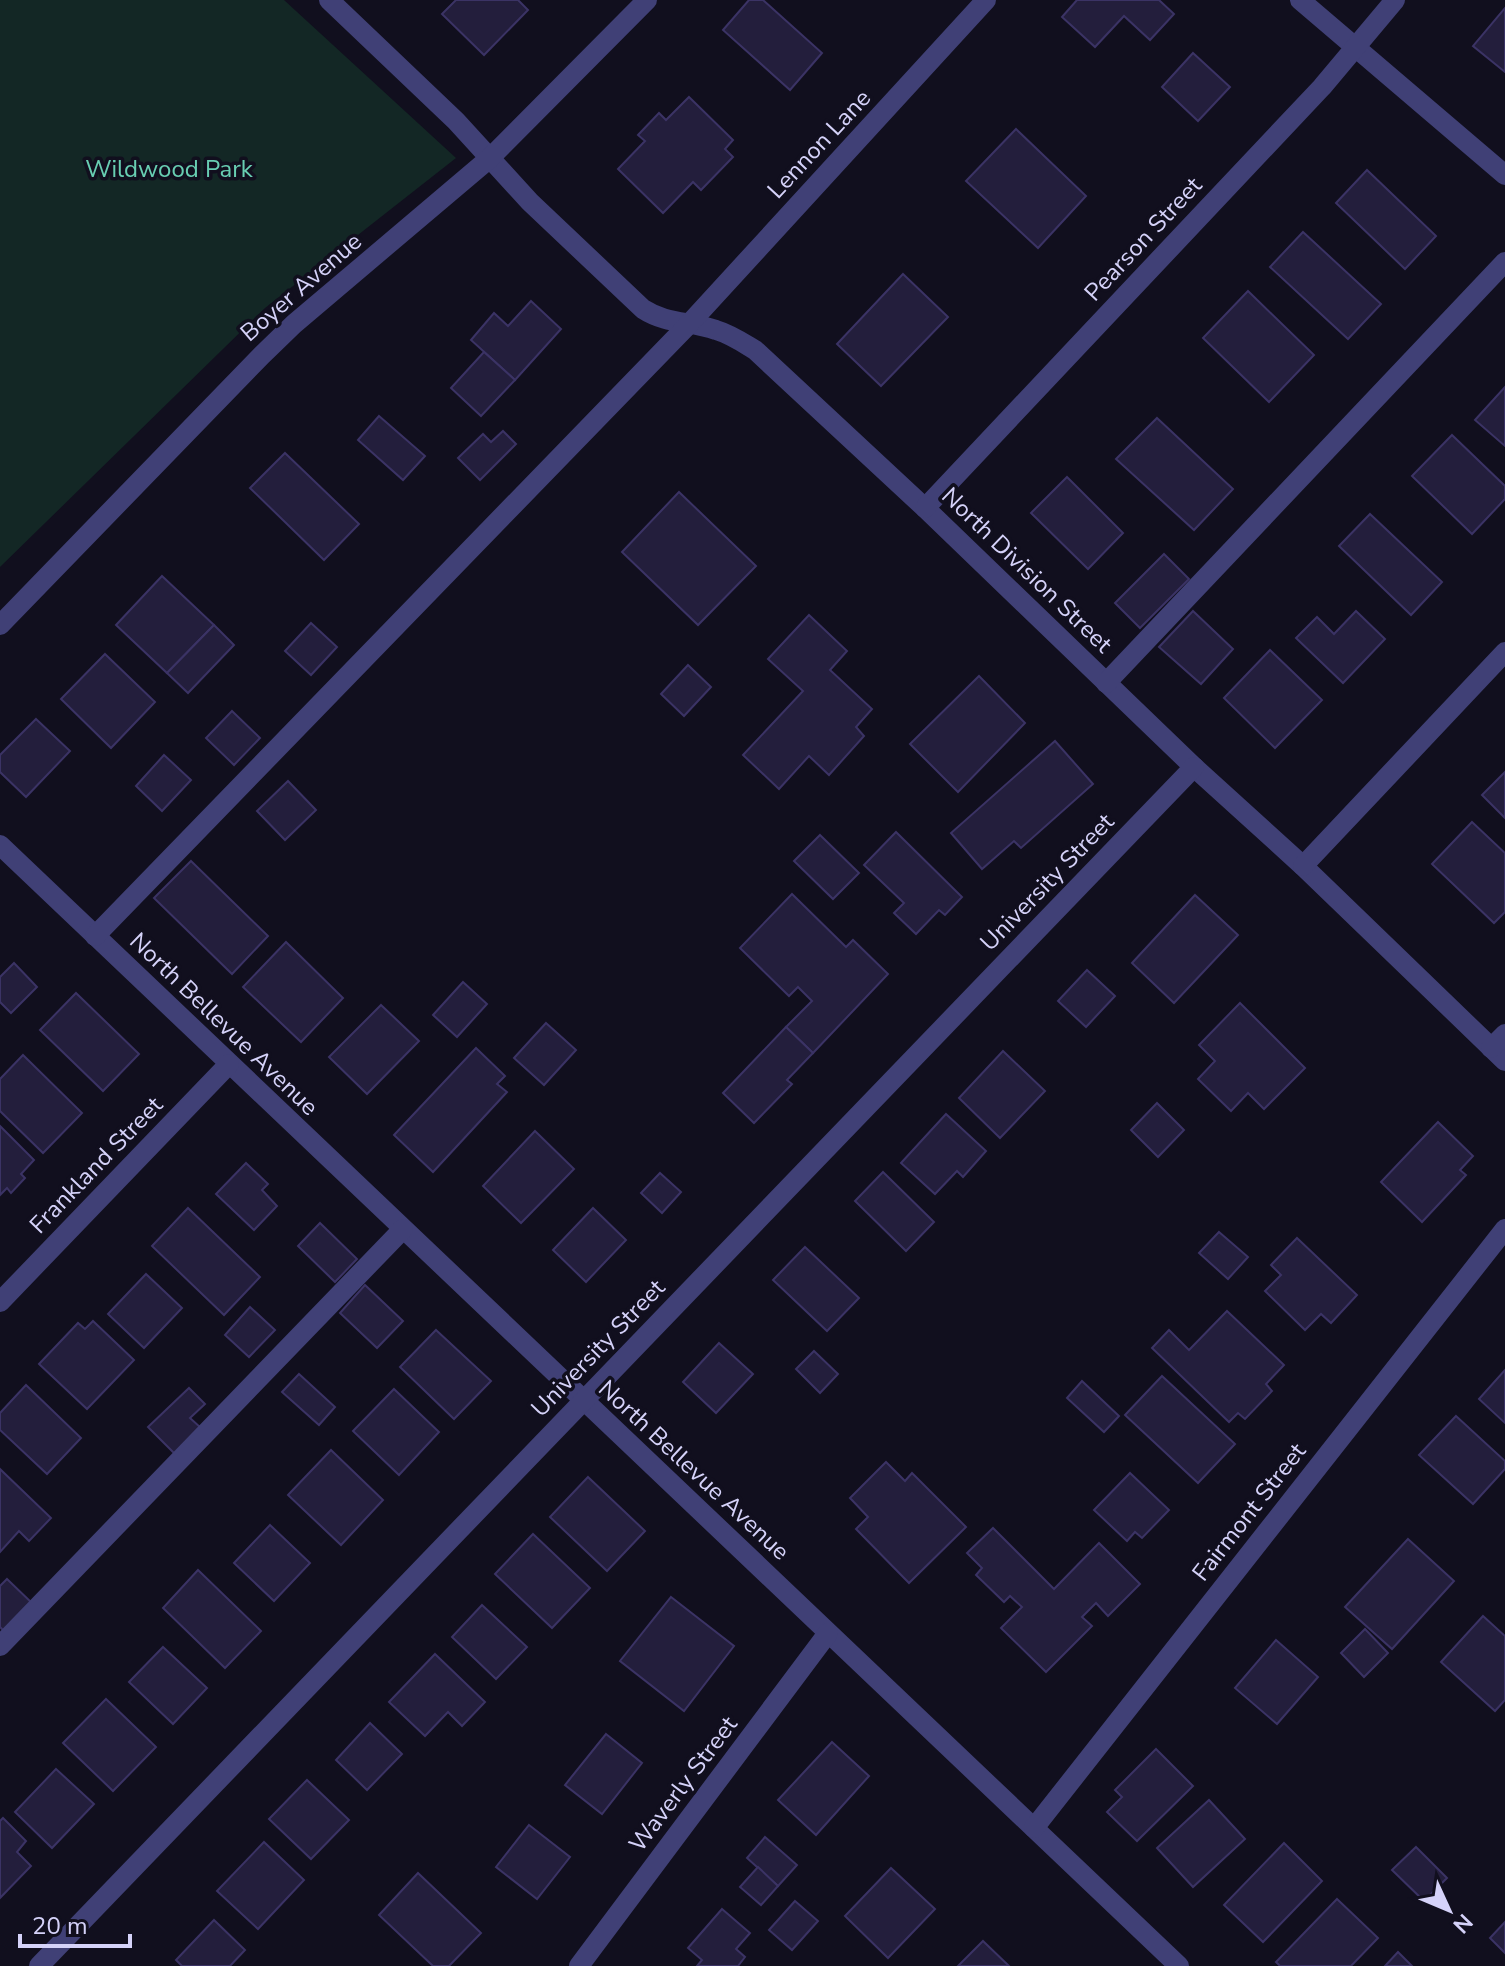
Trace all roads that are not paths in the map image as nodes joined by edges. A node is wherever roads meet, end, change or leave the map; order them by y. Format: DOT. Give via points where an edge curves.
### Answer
graph roads {
  1 [pos="329,0"];
  2 [pos="647,0"];
  3 [pos="986,0"];
  4 [pos="1300,0"];
  5 [pos="1395,0"];
  6 [pos="1356,48"];
  7 [pos="490,158"];
  8 [pos="1505,175"];
  9 [pos="1505,262"];
  10 [pos="689,324"];
  11 [pos="925,508"];
  12 [pos="0,625"];
  13 [pos="1505,652"];
  14 [pos="1106,683"];
  15 [pos="1194,767"];
  16 [pos="0,845"];
  17 [pos="1303,866"];
  18 [pos="95,936"];
  19 [pos="1500,1048"];
  20 [pos="229,1064"];
  21 [pos="403,1229"];
  22 [pos="1505,1229"];
  23 [pos="0,1302"];
  24 [pos="583,1400"];
  25 [pos="828,1633"];
  26 [pos="0,1646"];
  27 [pos="1034,1828"];
  28 [pos="39,1966"];
  29 [pos="579,1966"];
  30 [pos="1179,1966"];
  1 -- 7 [label="street, North Division Street"];
  2 -- 7 [label="street, Boyer Avenue"];
  3 -- 10 [label="street, Lennon Lane"];
  4 -- 6 [label="street"];
  5 -- 6 [label="street, Pearson Street"];
  6 -- 8 [label="street"];
  6 -- 11 [label="street, Pearson Street"];
  7 -- 10 [label="street, North Division Street" via="643,309 657,318"];
  7 -- 12 [label="street, Boyer Avenue" via="294,324"];
  9 -- 14 [label="street"];
  10 -- 11 [label="street, North Division Street" via="736,338 755,350"];
  10 -- 18 [label="street, Lennon Lane"];
  11 -- 14 [label="street, North Division Street"];
  13 -- 17 [label="street"];
  14 -- 15 [label="street, North Division Street"];
  15 -- 17 [label="street, North Division Street"];
  15 -- 24 [label="street, University Street"];
  16 -- 18 [label="street, North Bellevue Avenue"];
  17 -- 19 [label="street, North Division Street"];
  18 -- 20 [label="street, North Bellevue Avenue"];
  20 -- 21 [label="street, North Bellevue Avenue"];
  20 -- 23 [label="street, Frankland Street"];
  21 -- 24 [label="street, North Bellevue Avenue"];
  21 -- 26 [label="street"];
  22 -- 27 [label="street, Fairmont Street"];
  24 -- 25 [label="street, North Bellevue Avenue"];
  24 -- 28 [label="street, University Street"];
  25 -- 27 [label="street, North Bellevue Avenue"];
  25 -- 29 [label="street, Waverly Street"];
  27 -- 30 [label="street, North Bellevue Avenue"];
}
